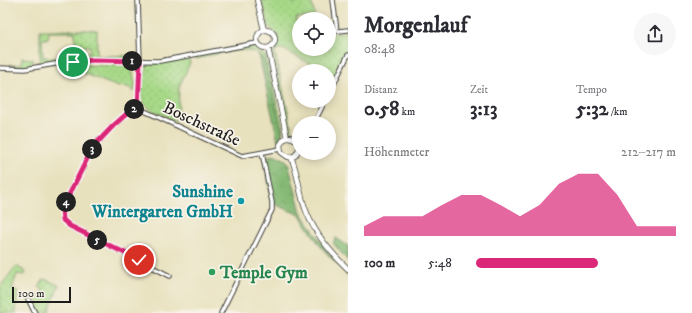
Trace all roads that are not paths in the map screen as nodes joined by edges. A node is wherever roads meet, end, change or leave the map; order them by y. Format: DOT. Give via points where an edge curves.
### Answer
graph roads {
  1 [pos="138,0"];
  2 [pos="257,0"];
  3 [pos="333,0"];
  4 [pos="264,30"];
  5 [pos="348,30"];
  6 [pos="337,31"];
  7 [pos="257,43"];
  8 [pos="268,48"];
  9 [pos="348,55"];
  10 [pos="140,61"];
  11 [pos="0,68"];
  12 [pos="336,80"];
  13 [pos="138,108"];
  14 [pos="287,138"];
  15 [pos="292,139"];
  16 [pos="280,149"];
  17 [pos="262,153"];
  18 [pos="292,157"];
  19 [pos="293,160"];
  20 [pos="348,269"];
  21 [pos="170,276"];
  22 [pos="28,300"];
  23 [pos="35,313"];
  24 [pos="221,313"];
  1 -- 10 [label="street, Boschstraße"];
  2 -- 4 [label="street"];
  3 -- 6 [label="street"];
  4 -- 7 [label="street" via="258,34"];
  4 -- 8 [label="street" via="270,31 275,37 273,45"];
  5 -- 6 [label="street"];
  7 -- 8 [label="street" via="260,47"];
  7 -- 10 [label="street" via="160,61"];
  8 -- 14 [label="street"];
  9 -- 12 [label="street"];
  10 -- 11 [label="street" via="93,60 25,69"];
  10 -- 13 [label="street, Boschstraße"];
  13 -- 17 [label="street, Boschstraße" via="242,156"];
  13 -- 21 [label="street, Boschstraße" via="131,110 93,147 62,209 63,220 70,226"];
  14 -- 15 [label="street"];
  14 -- 16 [label="street" via="281,142"];
  16 -- 17 [label="street, Boschstraße"];
  16 -- 18 [label="street" via="285,156"];
  17 -- 24 [label="street" via="272,210"];
  19 -- 20 [label="street" via="305,208 314,228"];
  22 -- 23 [label="street"];
}
